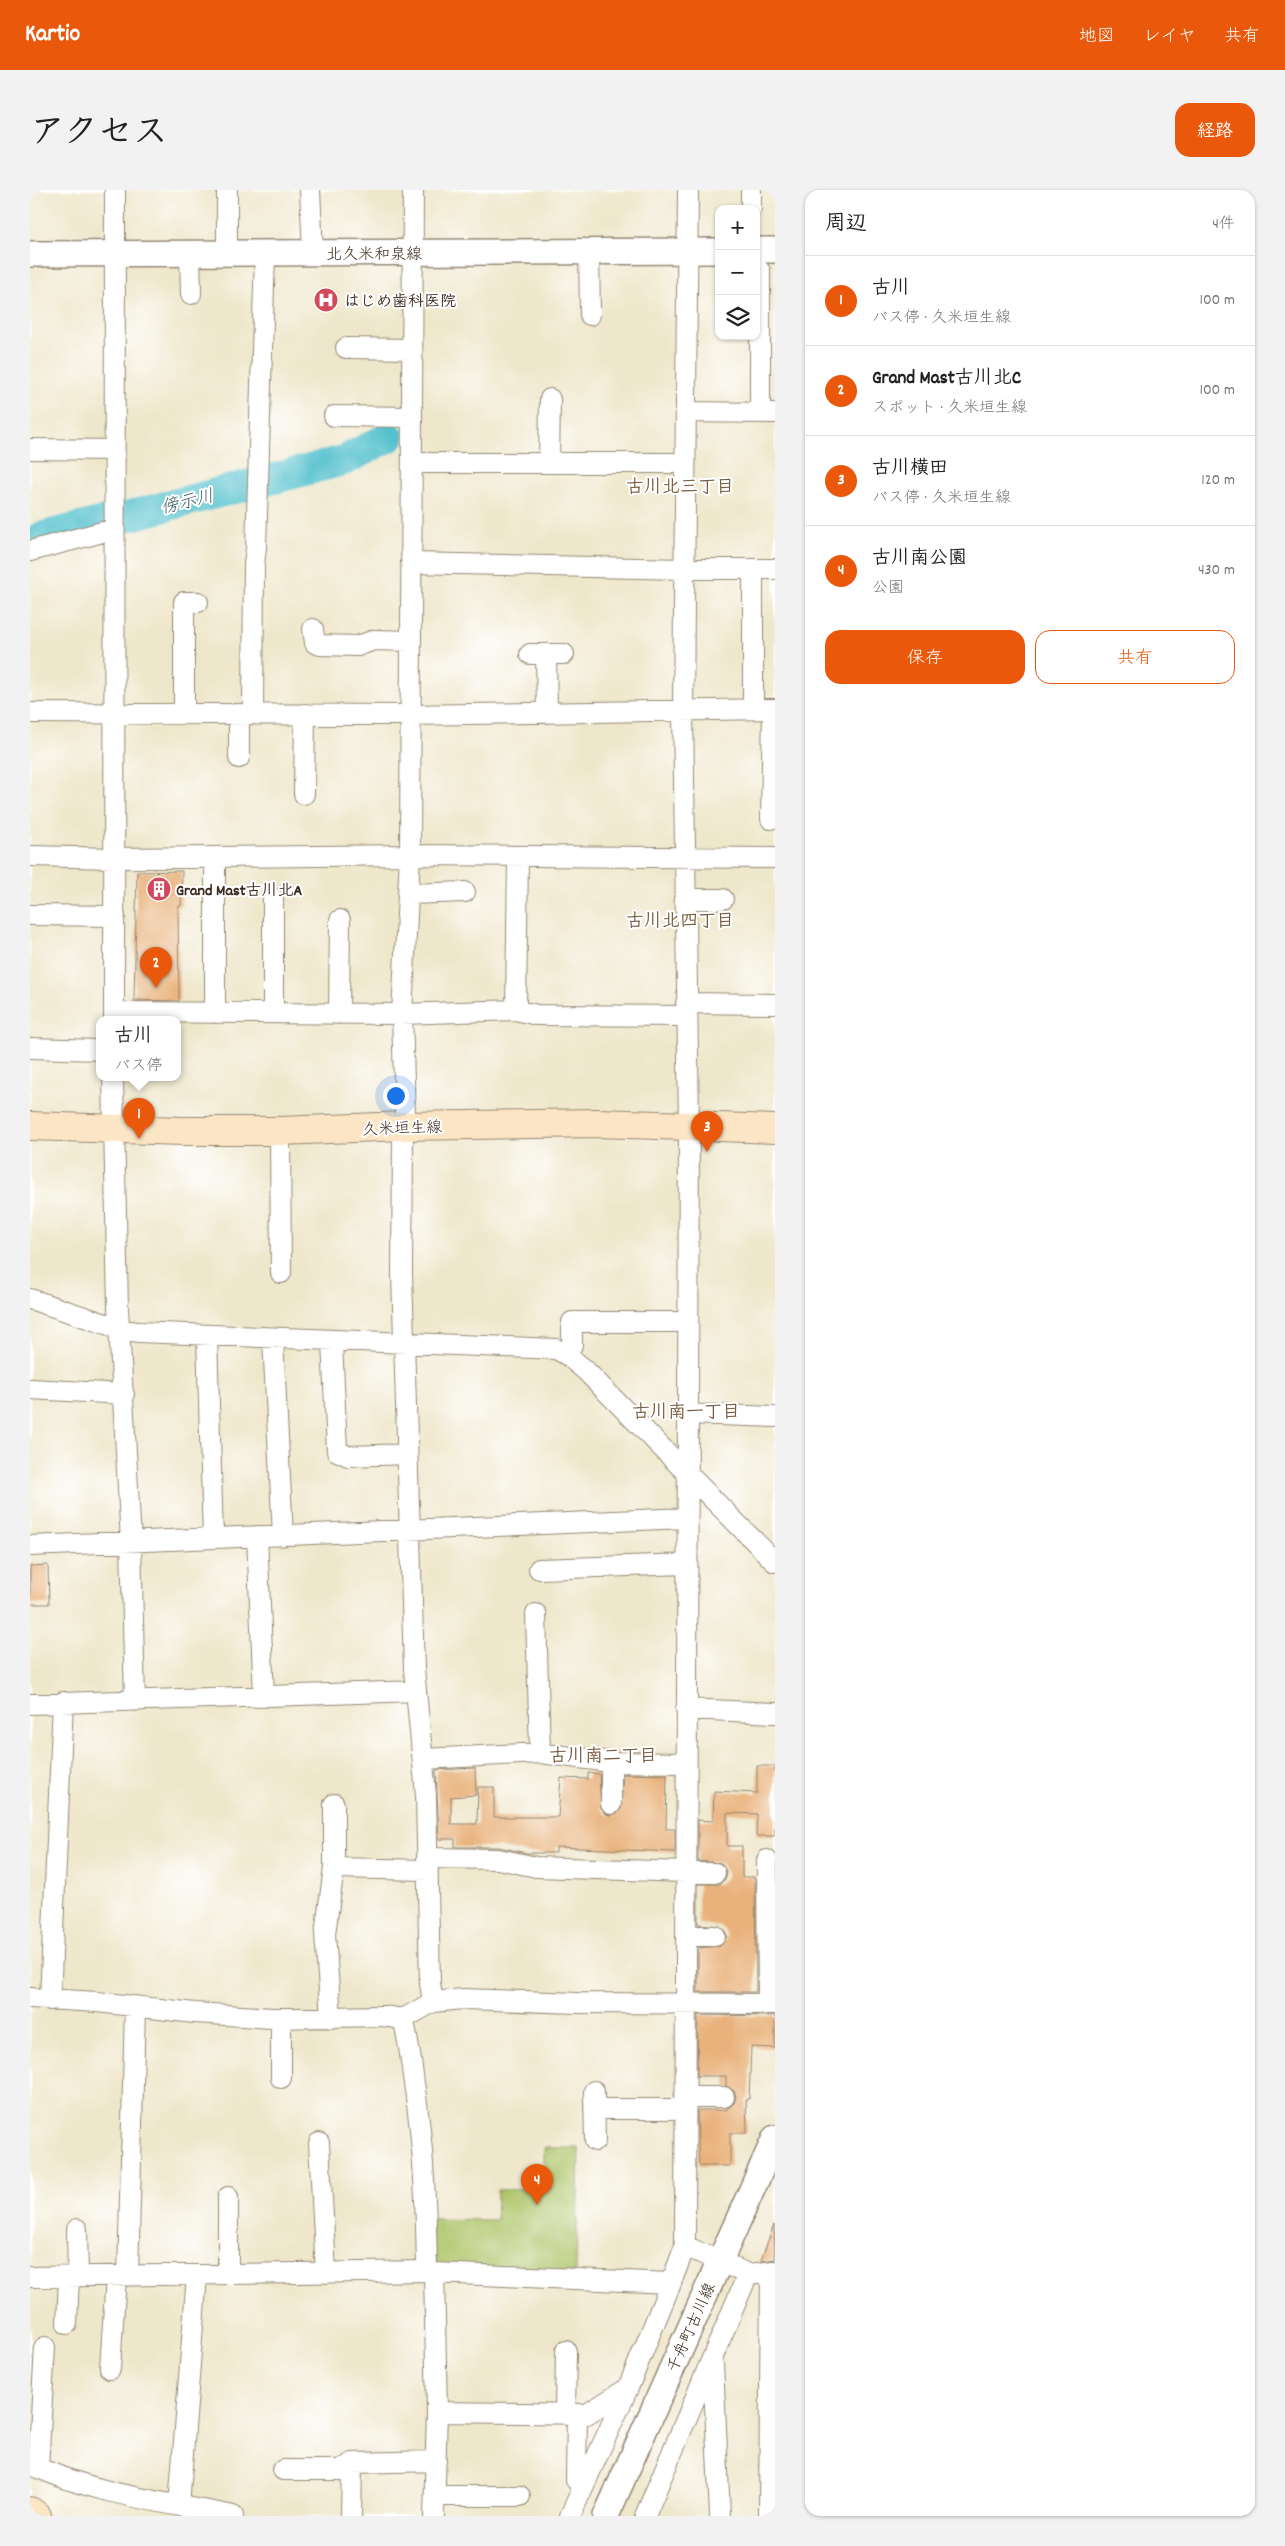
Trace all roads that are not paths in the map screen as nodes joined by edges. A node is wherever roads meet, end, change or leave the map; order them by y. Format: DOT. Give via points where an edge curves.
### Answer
graph roads {
  1 [pos="115,190"];
  2 [pos="227,190"];
  3 [pos="310,190"];
  4 [pos="414,190"];
  5 [pos="688,190"];
  6 [pos="750,190"];
  7 [pos="751,205"];
  8 [pos="775,250"];
  9 [pos="688,251"];
  10 [pos="715,251"];
  11 [pos="227,252"];
  12 [pos="313,252"];
  13 [pos="590,252"];
  14 [pos="265,253"];
  15 [pos="411,253"];
  16 [pos="30,254"];
  17 [pos="190,254"];
  18 [pos="116,255"];
  19 [pos="762,266"];
  20 [pos="191,294"];
  21 [pos="590,314"];
  22 [pos="346,348"];
  23 [pos="412,349"];
  24 [pos="550,400"];
  25 [pos="686,412"];
  26 [pos="767,413"];
  27 [pos="334,416"];
  28 [pos="412,417"];
  29 [pos="30,449"];
  30 [pos="114,450"];
  31 [pos="412,463"];
  32 [pos="549,463"];
  33 [pos="685,463"];
  34 [pos="114,529"];
  35 [pos="34,546"];
  36 [pos="411,562"];
  37 [pos="753,568"];
  38 [pos="775,568"];
  39 [pos="684,569"];
  40 [pos="198,602"];
  41 [pos="313,628"];
  42 [pos="410,641"];
  43 [pos="546,654"];
  44 [pos="767,709"];
  45 [pos="683,711"];
  46 [pos="30,713"];
  47 [pos="114,713"];
  48 [pos="547,713"];
  49 [pos="184,714"];
  50 [pos="246,714"];
  51 [pos="305,714"];
  52 [pos="410,715"];
  53 [pos="239,758"];
  54 [pos="304,794"];
  55 [pos="771,819"];
  56 [pos="410,855"];
  57 [pos="30,856"];
  58 [pos="518,856"];
  59 [pos="215,857"];
  60 [pos="115,858"];
  61 [pos="683,858"];
  62 [pos="775,858"];
  63 [pos="465,892"];
  64 [pos="409,894"];
  65 [pos="273,898"];
  66 [pos="684,899"];
  67 [pos="723,900"];
  68 [pos="30,916"];
  69 [pos="115,916"];
  70 [pos="340,920"];
  71 [pos="775,1004"];
  72 [pos="516,1010"];
  73 [pos="686,1010"];
  74 [pos="215,1013"];
  75 [pos="273,1013"];
  76 [pos="339,1014"];
  77 [pos="402,1014"];
  78 [pos="114,1016"];
  79 [pos="30,1048"];
  80 [pos="96,1050"];
  81 [pos="114,1081"];
  82 [pos="689,1125"];
  83 [pos="30,1126"];
  84 [pos="404,1126"];
  85 [pos="113,1129"];
  86 [pos="775,1129"];
  87 [pos="280,1131"];
  88 [pos="281,1273"];
  89 [pos="30,1299"];
  90 [pos="688,1322"];
  91 [pos="120,1329"];
  92 [pos="207,1336"];
  93 [pos="273,1339"];
  94 [pos="332,1342"];
  95 [pos="404,1344"];
  96 [pos="567,1355"];
  97 [pos="30,1390"];
  98 [pos="124,1394"];
  99 [pos="687,1414"];
  100 [pos="775,1417"];
  101 [pos="407,1454"];
  102 [pos="686,1470"];
  103 [pos="686,1518"];
  104 [pos="410,1530"];
  105 [pos="257,1536"];
  106 [pos="283,1536"];
  107 [pos="212,1538"];
  108 [pos="131,1542"];
  109 [pos="30,1546"];
  110 [pos="775,1562"];
  111 [pos="686,1564"];
  112 [pos="539,1569"];
  113 [pos="536,1614"];
  114 [pos="416,1691"];
  115 [pos="264,1697"];
  116 [pos="135,1701"];
  117 [pos="63,1702"];
  118 [pos="30,1704"];
  119 [pos="686,1710"];
  120 [pos="775,1713"];
  121 [pos="540,1753"];
  122 [pos="423,1758"];
  123 [pos="612,1762"];
  124 [pos="686,1763"];
  125 [pos="334,1804"];
  126 [pos="611,1804"];
  127 [pos="767,1860"];
  128 [pos="428,1864"];
  129 [pos="334,1868"];
  130 [pos="686,1873"];
  131 [pos="715,1873"];
  132 [pos="686,1936"];
  133 [pos="715,1936"];
  134 [pos="30,1998"];
  135 [pos="50,2000"];
  136 [pos="432,2002"];
  137 [pos="686,2003"];
  138 [pos="771,2004"];
  139 [pos="135,2007"];
  140 [pos="281,2018"];
  141 [pos="331,2018"];
  142 [pos="403,2019"];
  143 [pos="281,2078"];
  144 [pos="724,2097"];
  145 [pos="684,2103"];
  146 [pos="775,2138"];
  147 [pos="595,2141"];
  148 [pos="319,2143"];
  149 [pos="228,2197"];
  150 [pos="77,2229"];
  151 [pos="685,2246"];
  152 [pos="720,2261"];
  153 [pos="773,2271"];
  154 [pos="430,2272"];
  155 [pos="326,2273"];
  156 [pos="228,2274"];
  157 [pos="748,2274"];
  158 [pos="197,2275"];
  159 [pos="122,2276"];
  160 [pos="30,2277"];
  161 [pos="73,2277"];
  162 [pos="671,2283"];
  163 [pos="774,2314"];
  164 [pos="67,2324"];
  165 [pos="45,2347"];
  166 [pos="566,2351"];
  167 [pos="712,2357"];
  168 [pos="110,2369"];
  169 [pos="628,2388"];
  170 [pos="437,2412"];
  171 [pos="571,2414"];
  172 [pos="436,2461"];
  173 [pos="352,2463"];
  174 [pos="34,2466"];
  175 [pos="283,2470"];
  176 [pos="576,2480"];
  177 [pos="435,2496"];
  178 [pos="520,2496"];
  179 [pos="180,2504"];
  180 [pos="30,2510"];
  181 [pos="37,2516"];
  182 [pos="233,2516"];
  183 [pos="351,2516"];
  184 [pos="434,2516"];
  185 [pos="570,2516"];
  186 [pos="606,2516"];
  187 [pos="645,2516"];
  188 [pos="720,2516"];
  189 [pos="769,2516"];
  1 -- 18 [label="street"];
  2 -- 11 [label="street"];
  3 -- 12 [label="street"];
  4 -- 15 [label="street"];
  5 -- 9 [label="street"];
  6 -- 7 [label="street"];
  8 -- 19 [label="street"];
  9 -- 10 [label="street, 北久米和泉線"];
  9 -- 13 [label="street, 北久米和泉線"];
  9 -- 25 [label="street"];
  11 -- 14 [label="street, 北久米和泉線"];
  11 -- 17 [label="street, 北久米和泉線"];
  12 -- 14 [label="street, 北久米和泉線"];
  12 -- 15 [label="street, 北久米和泉線"];
  13 -- 15 [label="street, 北久米和泉線"];
  13 -- 21 [label="street"];
  14 -- 50 [label="street" via="256,548"];
  15 -- 23 [label="street"];
  16 -- 18 [label="street, 北久米和泉線"];
  17 -- 18 [label="street, 北久米和泉線"];
  17 -- 20 [label="street"];
  18 -- 30 [label="street"];
  19 -- 26 [label="street"];
  22 -- 23 [label="street"];
  23 -- 28 [label="street"];
  24 -- 32 [label="street"];
  25 -- 26 [label="street"];
  25 -- 33 [label="street"];
  27 -- 28 [label="street"];
  28 -- 31 [label="street"];
  29 -- 30 [label="street"];
  30 -- 34 [label="street"];
  31 -- 32 [label="street"];
  31 -- 36 [label="street"];
  32 -- 33 [label="street"];
  33 -- 39 [label="street"];
  34 -- 35 [label="street"];
  34 -- 47 [label="street"];
  36 -- 39 [label="street"];
  36 -- 42 [label="street"];
  37 -- 38 [label="street"];
  37 -- 39 [label="street"];
  37 -- 44 [label="street"];
  39 -- 45 [label="street"];
  40 -- 49 [label="street" via="184,602"];
  41 -- 42 [label="street" via="313,638 320,646 358,646 374,640"];
  42 -- 52 [label="street"];
  43 -- 48 [label="street"];
  44 -- 45 [label="street"];
  44 -- 55 [label="street"];
  45 -- 48 [label="street"];
  45 -- 61 [label="street"];
  46 -- 47 [label="street"];
  47 -- 49 [label="street"];
  47 -- 60 [label="street"];
  48 -- 52 [label="street"];
  49 -- 50 [label="street"];
  50 -- 51 [label="street"];
  50 -- 53 [label="street"];
  51 -- 52 [label="street"];
  51 -- 54 [label="street"];
  52 -- 56 [label="street"];
  56 -- 58 [label="street"];
  56 -- 59 [label="street"];
  56 -- 64 [label="street"];
  57 -- 60 [label="street"];
  58 -- 61 [label="street"];
  58 -- 72 [label="street"];
  59 -- 60 [label="street"];
  59 -- 74 [label="street"];
  60 -- 69 [label="street"];
  61 -- 62 [label="street"];
  61 -- 66 [label="street"];
  63 -- 64 [label="street"];
  64 -- 77 [label="street"];
  65 -- 75 [label="street"];
  66 -- 67 [label="street"];
  66 -- 73 [label="street"];
  68 -- 69 [label="street"];
  69 -- 78 [label="street"];
  70 -- 76 [label="street"];
  71 -- 73 [label="street"];
  72 -- 73 [label="street" via="536,1015"];
  72 -- 77 [label="street"];
  73 -- 82 [label="street"];
  74 -- 75 [label="street"];
  74 -- 78 [label="street"];
  75 -- 76 [label="street"];
  76 -- 77 [label="street"];
  77 -- 84 [label="street"];
  79 -- 80 [label="street"];
  81 -- 85 [label="street"];
  82 -- 84 [label="main road, 久米垣生線"];
  82 -- 86 [label="main road, 久米垣生線"];
  82 -- 90 [label="street"];
  83 -- 85 [label="main road, 久米垣生線"];
  84 -- 87 [label="main road, 久米垣生線"];
  84 -- 95 [label="street"];
  85 -- 87 [label="main road, 久米垣生線"];
  85 -- 91 [label="street"];
  87 -- 88 [label="street"];
  89 -- 91 [label="street"];
  90 -- 96 [label="street" via="572,1322 572,1345"];
  90 -- 99 [label="street"];
  91 -- 92 [label="street"];
  91 -- 98 [label="street"];
  92 -- 93 [label="street"];
  92 -- 107 [label="street"];
  93 -- 94 [label="street"];
  93 -- 106 [label="street"];
  94 -- 95 [label="street"];
  94 -- 101 [label="street" via="337,1451 348,1456"];
  95 -- 96 [label="street" via="556,1349"];
  95 -- 101 [label="street"];
  96 -- 102 [label="street"];
  97 -- 98 [label="street"];
  98 -- 108 [label="street"];
  99 -- 100 [label="street"];
  99 -- 102 [label="street"];
  101 -- 104 [label="street"];
  102 -- 103 [label="street"];
  102 -- 110 [label="street"];
  103 -- 104 [label="street"];
  103 -- 111 [label="street"];
  104 -- 106 [label="street"];
  104 -- 114 [label="street"];
  105 -- 106 [label="street"];
  105 -- 107 [label="street"];
  105 -- 115 [label="street"];
  107 -- 108 [label="street"];
  108 -- 109 [label="street"];
  108 -- 116 [label="street"];
  111 -- 112 [label="street"];
  111 -- 119 [label="street"];
  113 -- 121 [label="street" via="546,1650"];
  114 -- 115 [label="street"];
  114 -- 122 [label="street"];
  115 -- 116 [label="street"];
  116 -- 117 [label="street"];
  117 -- 118 [label="street"];
  117 -- 135 [label="street"];
  119 -- 120 [label="street"];
  119 -- 124 [label="street"];
  121 -- 122 [label="street"];
  121 -- 123 [label="street"];
  122 -- 128 [label="street"];
  123 -- 124 [label="street"];
  123 -- 126 [label="street"];
  124 -- 130 [label="street"];
  125 -- 129 [label="street"];
  127 -- 138 [label="street"];
  128 -- 129 [label="street"];
  128 -- 130 [label="street" via="498,1859 536,1867"];
  128 -- 136 [label="street"];
  129 -- 141 [label="street" via="325,1934"];
  130 -- 131 [label="street"];
  130 -- 132 [label="street"];
  132 -- 133 [label="street"];
  132 -- 137 [label="street"];
  134 -- 135 [label="street"];
  135 -- 139 [label="street"];
  136 -- 137 [label="street" via="463,1999"];
  136 -- 142 [label="street"];
  137 -- 138 [label="street"];
  137 -- 145 [label="street"];
  139 -- 140 [label="street"];
  139 -- 159 [label="street"];
  140 -- 141 [label="street"];
  140 -- 143 [label="street"];
  141 -- 142 [label="street" via="383,2016"];
  142 -- 154 [label="street" via="420,2118"];
  144 -- 145 [label="street"];
  145 -- 147 [label="street" via="594,2100"];
  145 -- 151 [label="street"];
  146 -- 152 [label="street, 千舟町古川線"];
  148 -- 155 [label="street"];
  149 -- 156 [label="street"];
  150 -- 161 [label="street"];
  151 -- 152 [label="street"];
  151 -- 162 [label="street"];
  152 -- 157 [label="street"];
  152 -- 186 [label="street, 千舟町古川線"];
  153 -- 157 [label="street"];
  153 -- 163 [label="street"];
  154 -- 155 [label="street"];
  154 -- 162 [label="street"];
  154 -- 170 [label="street"];
  155 -- 156 [label="street"];
  156 -- 158 [label="street"];
  157 -- 167 [label="street"];
  158 -- 159 [label="street"];
  158 -- 179 [label="street"];
  159 -- 161 [label="street"];
  159 -- 168 [label="street"];
  160 -- 161 [label="street"];
  161 -- 164 [label="street"];
  162 -- 169 [label="street"];
  163 -- 189 [label="street"];
  165 -- 174 [label="street"];
  166 -- 171 [label="street"];
  167 -- 187 [label="street"];
  167 -- 188 [label="street"];
  169 -- 171 [label="street" via="587,2414"];
  169 -- 185 [label="street"];
  170 -- 171 [label="street"];
  170 -- 172 [label="street"];
  171 -- 176 [label="street"];
  172 -- 173 [label="street"];
  172 -- 177 [label="street"];
  173 -- 175 [label="street" via="342,2470"];
  173 -- 183 [label="street"];
  174 -- 179 [label="street" via="127,2495"];
  177 -- 178 [label="street"];
  177 -- 184 [label="street"];
  179 -- 182 [label="street"];
  180 -- 181 [label="main road"];
}
